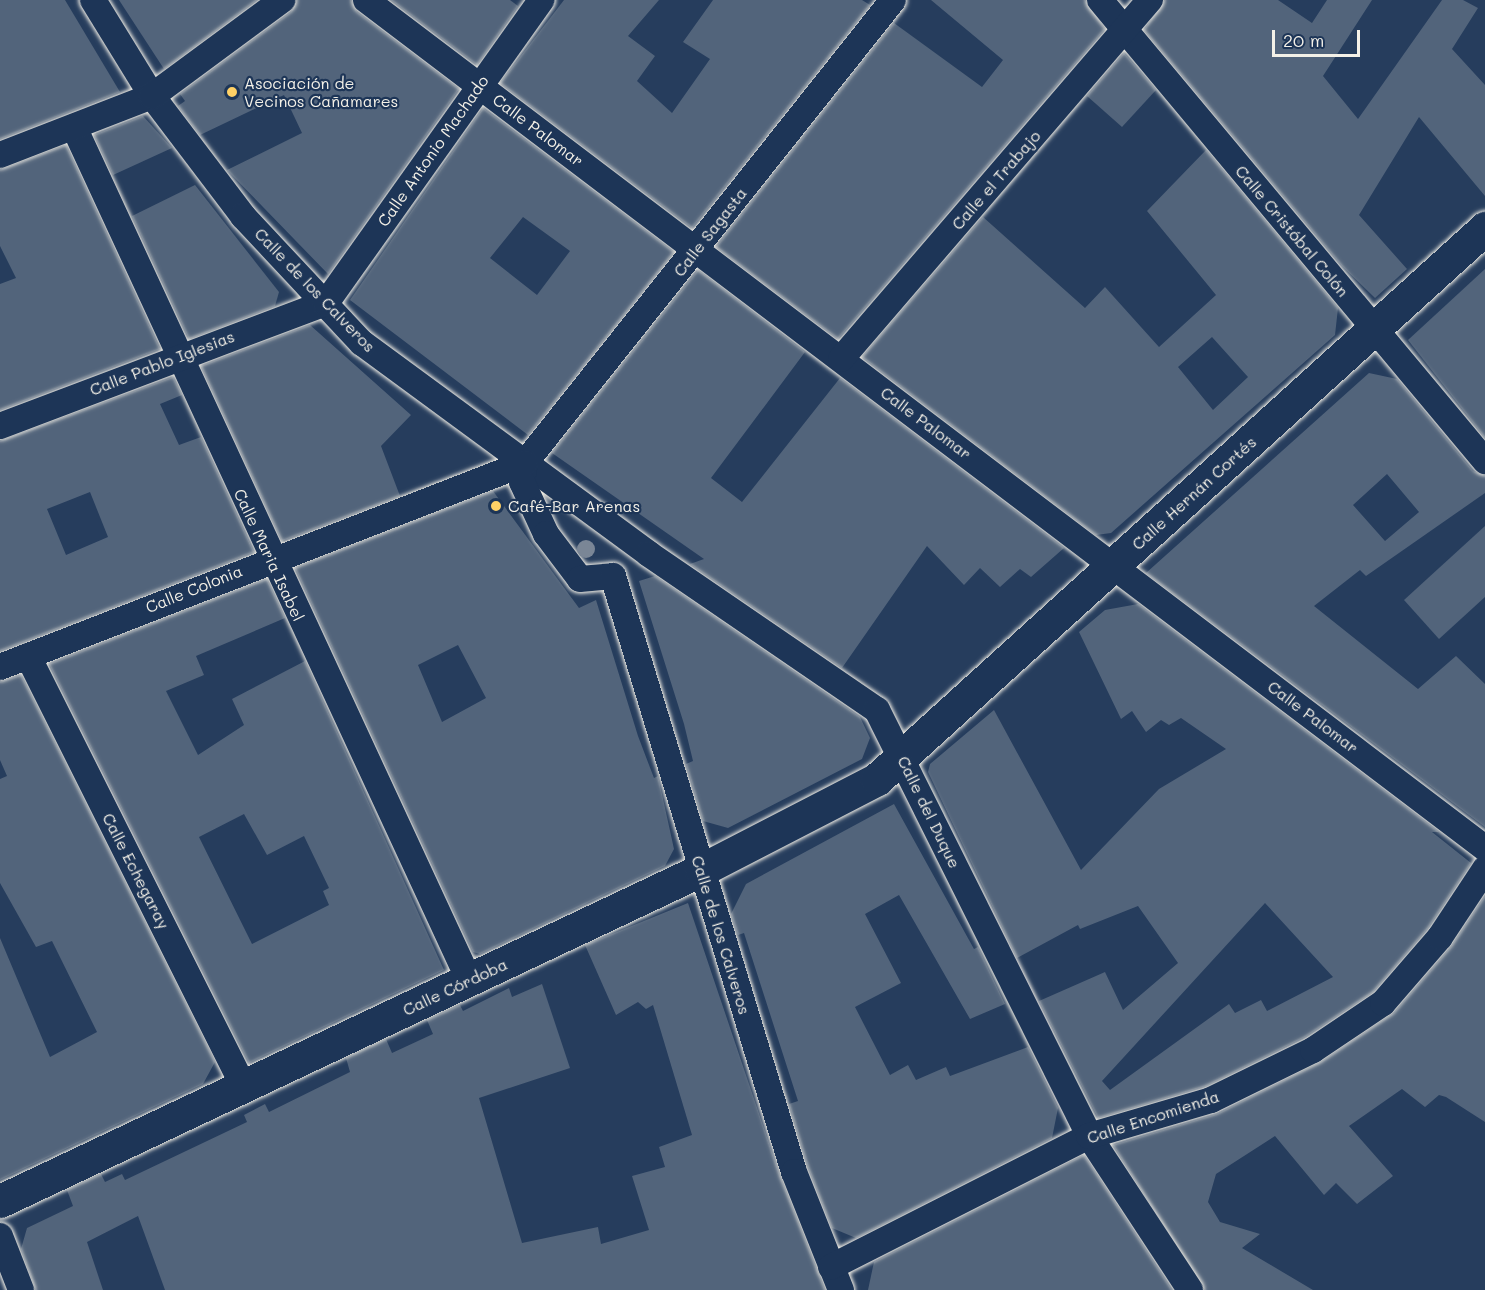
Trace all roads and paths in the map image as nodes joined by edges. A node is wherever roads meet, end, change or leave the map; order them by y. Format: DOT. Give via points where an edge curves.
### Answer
graph roads {
  1 [pos="93,0"];
  2 [pos="282,0"];
  3 [pos="366,0"];
  4 [pos="541,0"];
  5 [pos="1100,0"];
  6 [pos="1150,0"];
  7 [pos="888,2"];
  8 [pos="1125,31"];
  9 [pos="479,85"];
  10 [pos="152,96"];
  11 [pos="74,127"];
  12 [pos="0,155"];
  13 [pos="1485,228"];
  14 [pos="697,250"];
  15 [pos="326,303"];
  16 [pos="1374,329"];
  17 [pos="178,356"];
  18 [pos="841,359"];
  19 [pos="0,426"];
  20 [pos="1485,461"];
  21 [pos="525,463"];
  22 [pos="649,554"];
  23 [pos="270,558"];
  24 [pos="1114,566"];
  25 [pos="613,576"];
  26 [pos="28,656"];
  27 [pos="0,667"];
  28 [pos="903,758"];
  29 [pos="1485,848"];
  30 [pos="1485,869"];
  31 [pos="701,870"];
  32 [pos="469,980"];
  33 [pos="244,1087"];
  34 [pos="1089,1136"];
  35 [pos="0,1201"];
  36 [pos="0,1236"];
  37 [pos="836,1278"];
  38 [pos="21,1290"];
  39 [pos="1190,1290"];
  1 -- 10 [label="street, Calle de los Calveros"];
  2 -- 10 [label="street"];
  3 -- 9 [label="street, Calle Palomar"];
  4 -- 9 [label="street, Calle Antonio Machado"];
  5 -- 8 [label="street, Calle Cristóbal Colón"];
  6 -- 8 [label="street, Calle el Trabajo"];
  7 -- 14 [label="street, Calle Sagasta"];
  8 -- 16 [label="street, Calle Cristóbal Colón"];
  8 -- 18 [label="street, Calle el Trabajo"];
  9 -- 14 [label="street, Calle Palomar"];
  9 -- 15 [label="street, Calle Antonio Machado"];
  10 -- 11 [label="street"];
  10 -- 15 [label="street, Calle de los Calveros" via="243,216"];
  11 -- 12 [label="street"];
  11 -- 17 [label="street, Calle Maria Isabel"];
  13 -- 16 [label="main road, Calle Hernán Cortés"];
  14 -- 18 [label="street, Calle Palomar"];
  14 -- 21 [label="street, Calle Sagasta"];
  15 -- 17 [label="street, Calle Pablo Iglesias"];
  15 -- 21 [label="street, Calle de los Calveros" via="362,343"];
  16 -- 20 [label="street, Calle Cristóbal Colón"];
  16 -- 24 [label="main road, Calle Hernán Cortés"];
  17 -- 19 [label="street, Calle Pablo Iglesias"];
  17 -- 23 [label="street, Calle Maria Isabel"];
  18 -- 24 [label="street, Calle Palomar"];
  21 -- 22 [label="street, Calle del Duque"];
  21 -- 23 [label="street, Calle Colonia"];
  21 -- 25 [label="street" via="522,482 546,534 580,579"];
  22 -- 25 [label="street"];
  22 -- 28 [label="street, Calle del Duque" via="877,710"];
  23 -- 26 [label="street, Calle Colonia"];
  23 -- 32 [label="street, Calle Maria Isabel"];
  24 -- 28 [label="main road, Calle Hernán Cortés"];
  24 -- 29 [label="street, Calle Palomar"];
  25 -- 31 [label="street, Calle de los Calveros"];
  26 -- 27 [label="street, Calle Colonia"];
  26 -- 33 [label="street, Calle Echegaray"];
  28 -- 31 [label="main road, Calle Córdoba" via="877,779"];
  28 -- 34 [label="street, Calle del Duque"];
  30 -- 34 [label="street, Calle Encomienda" via="1440,937 1383,1003 1313,1050 1211,1100"];
  31 -- 32 [label="main road, Calle Córdoba"];
  31 -- 37 [label="street, Calle de los Calveros" via="794,1172"];
  32 -- 33 [label="main road, Calle Córdoba"];
  33 -- 35 [label="main road, Calle Córdoba"];
  34 -- 37 [label="street, Calle Encomienda"];
  34 -- 39 [label="street, Calle del Duque"];
  36 -- 38 [label="street"];
}
